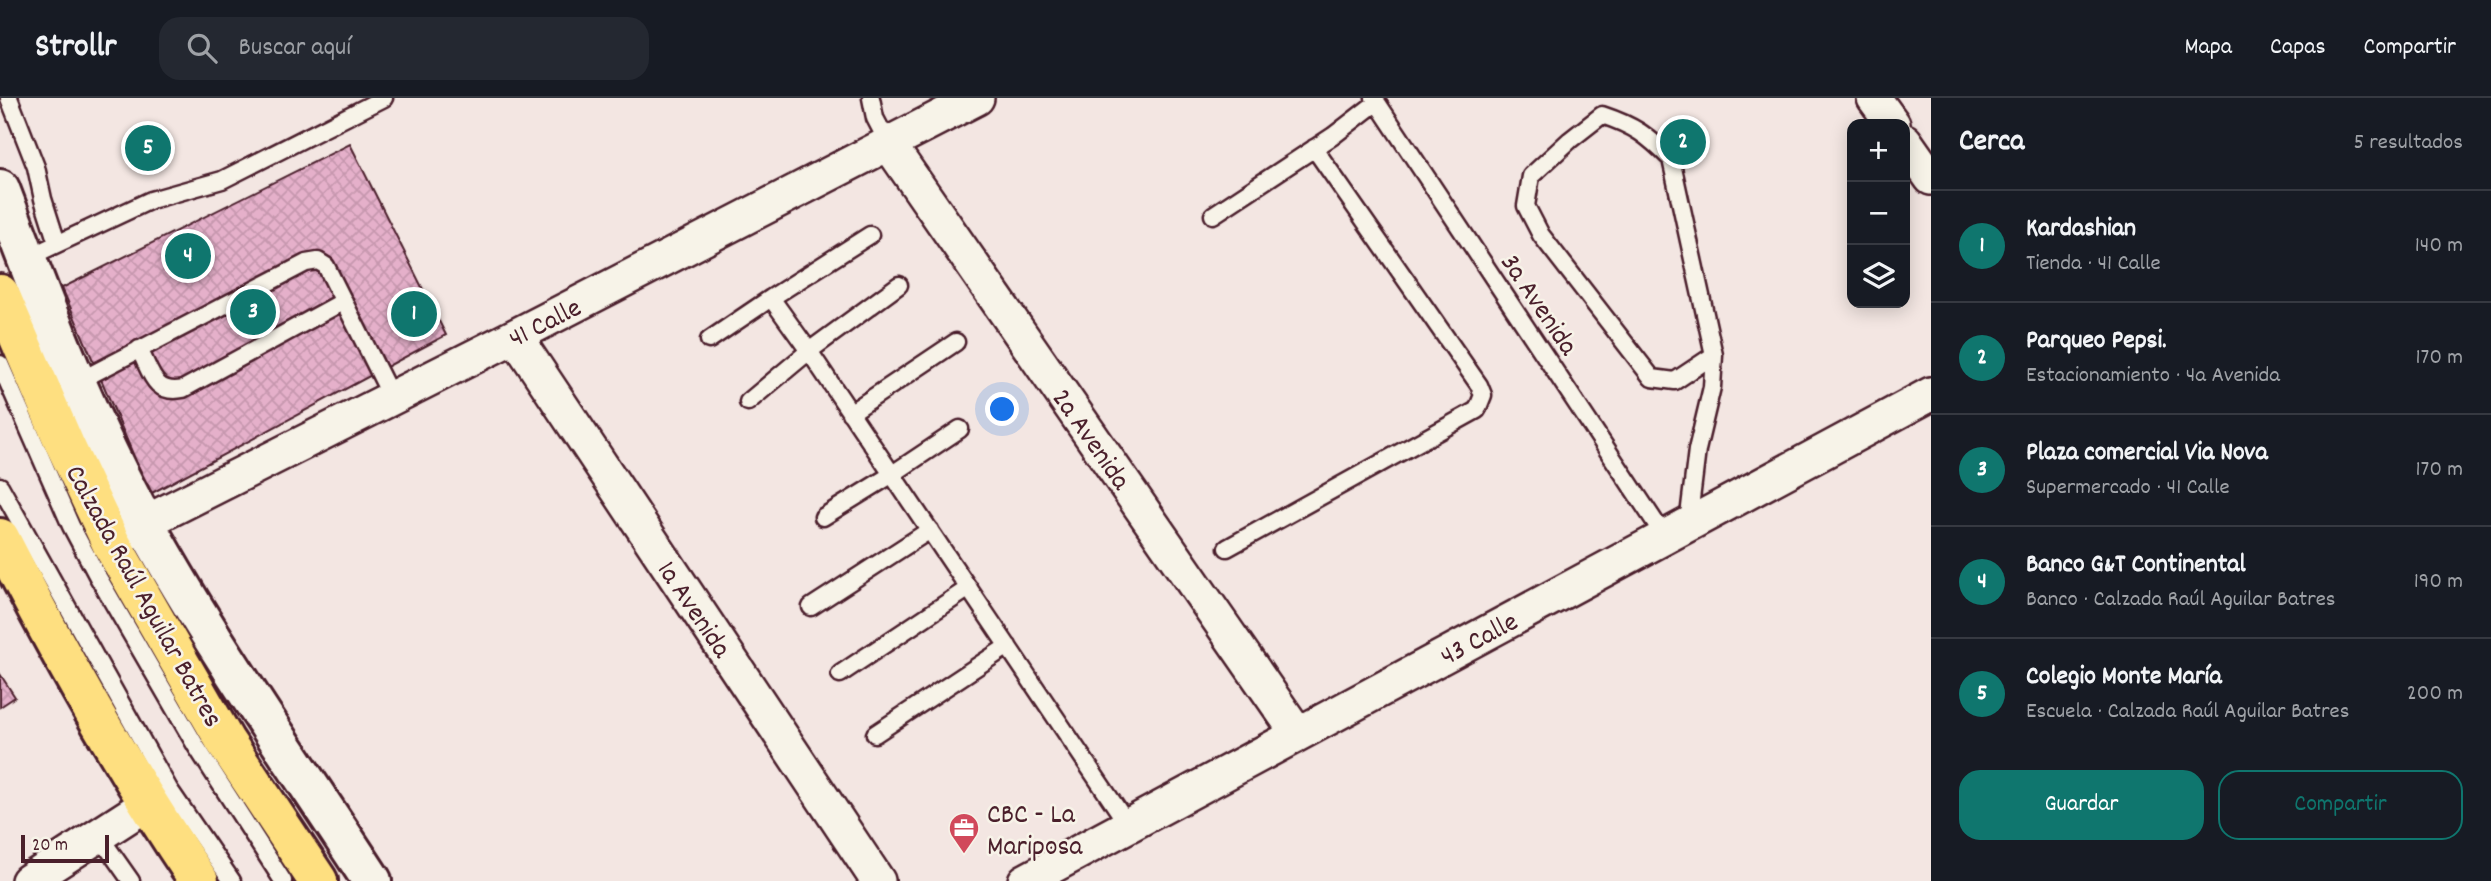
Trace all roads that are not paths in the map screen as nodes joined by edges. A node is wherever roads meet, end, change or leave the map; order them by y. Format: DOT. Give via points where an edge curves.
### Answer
graph roads {
  1 [pos="9,98"];
  2 [pos="384,98"];
  3 [pos="872,98"];
  4 [pos="976,98"];
  5 [pos="1874,98"];
  6 [pos="1375,100"];
  7 [pos="1889,119"];
  8 [pos="888,143"];
  9 [pos="1314,148"];
  10 [pos="1910,148"];
  11 [pos="1931,178"];
  12 [pos="0,189"];
  13 [pos="1213,215"];
  14 [pos="870,235"];
  15 [pos="42,251"];
  16 [pos="899,285"];
  17 [pos="0,294"];
  18 [pos="771,298"];
  19 [pos="344,301"];
  20 [pos="515,336"];
  21 [pos="709,340"];
  22 [pos="956,342"];
  23 [pos="139,349"];
  24 [pos="810,351"];
  25 [pos="1714,355"];
  26 [pos="0,364"];
  27 [pos="77,382"];
  28 [pos="1931,394"];
  29 [pos="392,398"];
  30 [pos="748,402"];
  31 [pos="850,413"];
  32 [pos="960,429"];
  33 [pos="891,475"];
  34 [pos="0,486"];
  35 [pos="823,517"];
  36 [pos="144,523"];
  37 [pos="930,530"];
  38 [pos="1676,531"];
  39 [pos="0,538"];
  40 [pos="111,543"];
  41 [pos="1227,548"];
  42 [pos="969,588"];
  43 [pos="811,607"];
  44 [pos="1008,646"];
  45 [pos="840,674"];
  46 [pos="875,734"];
  47 [pos="1298,734"];
  48 [pos="147,804"];
  49 [pos="1128,825"];
  50 [pos="99,834"];
  51 [pos="27,881"];
  52 [pos="131,881"];
  53 [pos="200,881"];
  54 [pos="232,881"];
  55 [pos="283,881"];
  56 [pos="318,881"];
  57 [pos="372,881"];
  58 [pos="878,881"];
  59 [pos="1025,881"];
  1 -- 15 [label="lane" via="36,167 43,200"];
  2 -- 15 [label="lane" via="222,180 151,200"];
  3 -- 8 [label="lane" via="875,118"];
  4 -- 8 [label="street, 41 Calle"];
  5 -- 7 [label="street"];
  6 -- 9 [label="lane"];
  6 -- 38 [label="lane, 3a Avenida"];
  8 -- 20 [label="street, 41 Calle"];
  8 -- 47 [label="street, 2a Avenida"];
  9 -- 13 [label="lane"];
  9 -- 41 [label="lane" via="1483,395 1477,410"];
  10 -- 11 [label="street"];
  12 -- 15 [label="street"];
  14 -- 18 [label="lane"];
  15 -- 27 [label="street"];
  16 -- 24 [label="lane"];
  17 -- 40 [label="highway, Calzada Raúl Aguilar Batres"];
  18 -- 21 [label="lane"];
  18 -- 24 [label="lane"];
  19 -- 23 [label="lane" via="326,267 318,261 306,263"];
  19 -- 23 [label="lane" via="183,389 170,392 158,386"];
  19 -- 29 [label="lane"];
  20 -- 29 [label="street, 41 Calle"];
  20 -- 58 [label="street, 1a Avenida"];
  22 -- 31 [label="lane"];
  23 -- 27 [label="lane"];
  24 -- 30 [label="lane"];
  24 -- 31 [label="lane"];
  25 -- 25 [label="lane" via="1671,159 1630,125 1602,115 1531,176 1526,206 1541,235 1652,378 1675,381"];
  25 -- 38 [label="lane" via="1712,387"];
  26 -- 55 [label="lane" via="98,577 196,746"];
  27 -- 36 [label="street"];
  28 -- 38 [label="street, 43 Calle"];
  29 -- 36 [label="street, 41 Calle"];
  31 -- 33 [label="lane"];
  32 -- 33 [label="lane"];
  33 -- 35 [label="lane"];
  33 -- 37 [label="lane"];
  34 -- 54 [label="lane" via="169,789"];
  36 -- 40 [label="street, 41 Calle"];
  36 -- 57 [label="street" via="186,596"];
  37 -- 42 [label="lane"];
  37 -- 43 [label="lane"];
  38 -- 47 [label="street, 43 Calle"];
  39 -- 48 [label="highway"];
  40 -- 56 [label="highway, Calzada Raúl Aguilar Batres" via="225,741"];
  42 -- 44 [label="lane"];
  42 -- 45 [label="lane"];
  44 -- 46 [label="lane"];
  44 -- 49 [label="lane"];
  47 -- 49 [label="street, 43 Calle"];
  48 -- 50 [label="street"];
  48 -- 53 [label="highway"];
  49 -- 59 [label="street, 43 Calle"];
  50 -- 51 [label="street"];
  50 -- 52 [label="lane"];
}
